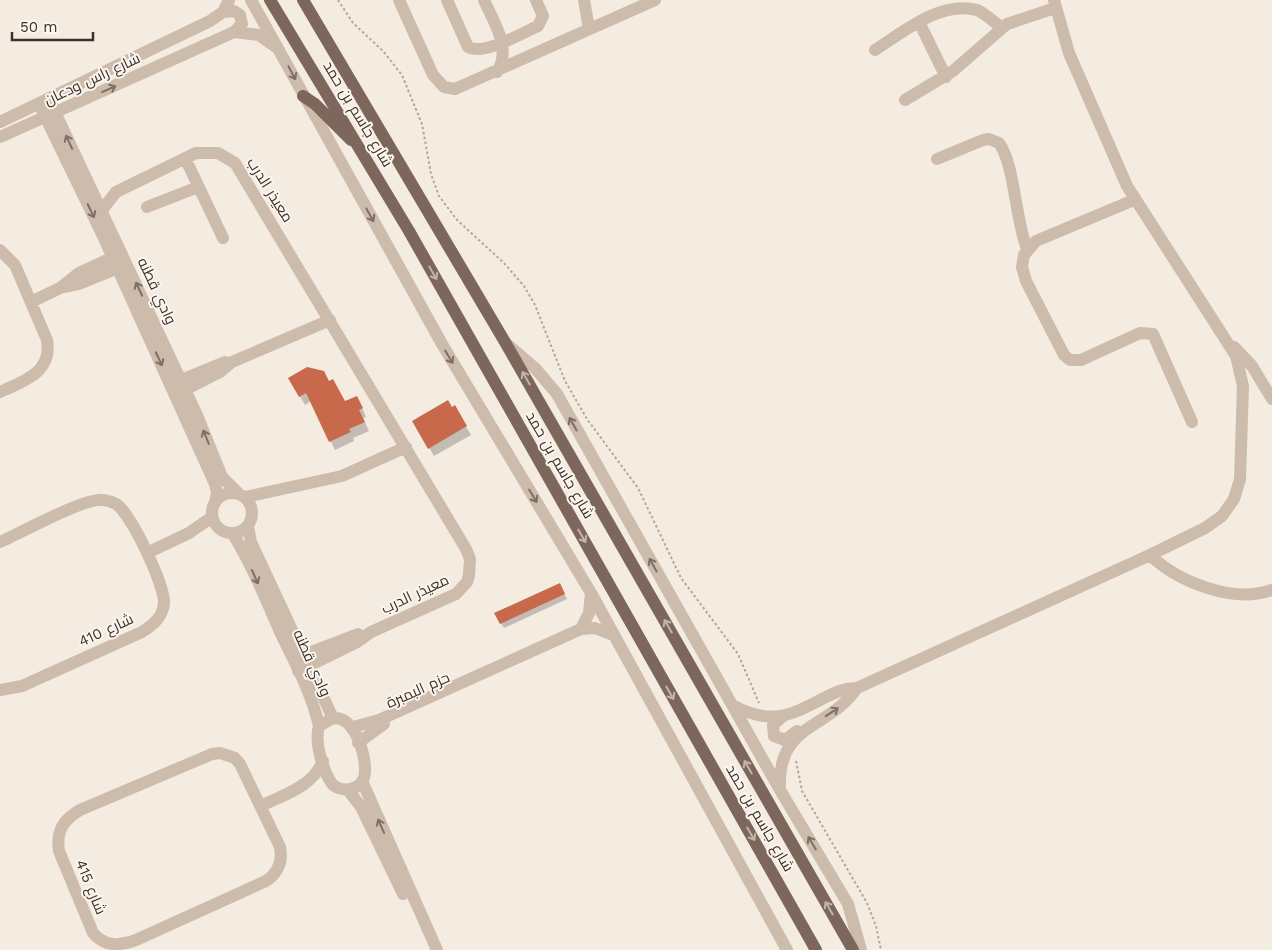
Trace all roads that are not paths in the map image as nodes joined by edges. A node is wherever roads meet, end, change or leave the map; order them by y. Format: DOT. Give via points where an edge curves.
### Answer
graph roads {
  1 [pos="229,0"];
  2 [pos="251,0"];
  3 [pos="270,0"];
  4 [pos="399,0"];
  5 [pos="447,0"];
  6 [pos="484,0"];
  7 [pos="536,0"];
  8 [pos="584,0"];
  9 [pos="655,0"];
  10 [pos="303,1"];
  11 [pos="1054,4"];
  12 [pos="223,12"];
  13 [pos="919,22"];
  14 [pos="1002,28"];
  15 [pos="589,29"];
  16 [pos="234,32"];
  17 [pos="502,41"];
  18 [pos="278,48"];
  19 [pos="875,50"];
  20 [pos="497,72"];
  21 [pos="946,77"];
  22 [pos="303,96"];
  23 [pos="905,100"];
  24 [pos="44,102"];
  25 [pos="50,116"];
  26 [pos="0,122"];
  27 [pos="0,137"];
  28 [pos="360,147"];
  29 [pos="185,158"];
  30 [pos="937,159"];
  31 [pos="198,187"];
  32 [pos="91,190"];
  33 [pos="116,192"];
  34 [pos="1134,200"];
  35 [pos="147,207"];
  36 [pos="102,210"];
  37 [pos="223,238"];
  38 [pos="1027,249"];
  39 [pos="0,250"];
  40 [pos="120,261"];
  41 [pos="31,302"];
  42 [pos="330,320"];
  43 [pos="505,342"];
  44 [pos="1229,342"];
  45 [pos="178,387"];
  46 [pos="0,392"];
  47 [pos="1272,399"];
  48 [pos="1192,422"];
  49 [pos="406,447"];
  50 [pos="275,492"];
  51 [pos="241,495"];
  52 [pos="215,502"];
  53 [pos="250,520"];
  54 [pos="215,522"];
  55 [pos="233,534"];
  56 [pos="0,542"];
  57 [pos="147,553"];
  58 [pos="1150,555"];
  59 [pos="1272,590"];
  60 [pos="590,593"];
  61 [pos="581,629"];
  62 [pos="613,635"];
  63 [pos="301,663"];
  64 [pos="857,688"];
  65 [pos="0,690"];
  66 [pos="732,705"];
  67 [pos="394,716"];
  68 [pos="783,716"];
  69 [pos="333,718"];
  70 [pos="319,726"];
  71 [pos="353,727"];
  72 [pos="808,727"];
  73 [pos="358,743"];
  74 [pos="323,761"];
  75 [pos="362,781"];
  76 [pos="306,785"];
  77 [pos="333,785"];
  78 [pos="348,790"];
  79 [pos="780,790"];
  80 [pos="261,806"];
  81 [pos="116,947"];
  82 [pos="427,950"];
  83 [pos="437,950"];
  84 [pos="787,950"];
  85 [pos="816,950"];
  86 [pos="853,950"];
  87 [pos="861,950"];
  1 -- 12 [label="street"];
  2 -- 18 [label="street"];
  3 -- 28 [label="main road, شارع جاسم بن حمد"];
  4 -- 20 [label="street" via="433,76 440,84 460,88"];
  5 -- 17 [label="street" via="468,47 484,50"];
  6 -- 17 [label="street"];
  7 -- 17 [label="street" via="543,16 538,26"];
  8 -- 15 [label="street"];
  9 -- 15 [label="street"];
  10 -- 43 [label="main road, شارع جاسم بن حمد"];
  11 -- 14 [label="street"];
  11 -- 34 [label="street" via="1069,54"];
  12 -- 16 [label="street" via="234,11 240,15 242,24"];
  12 -- 24 [label="street, شارع راس ودعان"];
  13 -- 14 [label="street" via="945,8 966,7 985,14"];
  13 -- 19 [label="street"];
  13 -- 21 [label="street"];
  14 -- 21 [label="street"];
  15 -- 20 [label="street"];
  16 -- 18 [label="street" via="259,35"];
  25 -- 16 [label="street, شارع راس ودعان, one-way"];
  17 -- 20 [label="street" via="502,64"];
  18 -- 22 [label="street, one-way"];
  21 -- 23 [label="street"];
  22 -- 28 [label="main road"];
  22 -- 60 [label="street, one-way" via="442,344"];
  24 -- 25 [label="street, وادي قطنه"];
  24 -- 26 [label="street, شارع راس ودعان"];
  25 -- 27 [label="street, شارع راس ودعان"];
  32 -- 25 [label="street, وادي قطنه, one-way"];
  25 -- 40 [label="street, وادي قطنه, one-way"];
  28 -- 85 [label="main road, شارع جاسم بن حمد, one-way"];
  29 -- 31 [label="street"];
  29 -- 33 [label="street, معيذر الدرب"];
  29 -- 42 [label="street, معيذر الدرب" via="196,153 218,153 235,164"];
  30 -- 38 [label="street" via="983,140 999,143 1009,170 1019,228"];
  31 -- 35 [label="street"];
  31 -- 37 [label="street"];
  32 -- 33 [label="street"];
  32 -- 36 [label="street, وادي قطنه"];
  33 -- 36 [label="street, معيذر الدرب"];
  34 -- 38 [label="street" via="1036,241"];
  34 -- 44 [label="street"];
  36 -- 40 [label="street, وادي قطنه"];
  38 -- 48 [label="street" via="1022,261 1023,273 1066,358 1077,361 1140,333 1150,332 1158,340"];
  39 -- 41 [label="street" via="15,265"];
  40 -- 41 [label="street" via="73,276 60,288"];
  40 -- 45 [label="street, وادي قطنه"];
  41 -- 46 [label="street" via="47,340 47,358 37,374"];
  42 -- 45 [label="street" via="232,362 218,364"];
  42 -- 49 [label="street, معيذر الدرب"];
  66 -- 43 [label="street, شارع جاسم بن حمد, one-way" via="556,394 535,368"];
  86 -- 43 [label="main road, شارع جاسم بن حمد, one-way"];
  44 -- 47 [label="street" via="1252,366"];
  44 -- 58 [label="street" via="1241,371 1243,386 1238,490 1228,508 1214,522"];
  51 -- 45 [label="street, وادي قطنه, one-way" via="222,477"];
  45 -- 52 [label="street, وادي قطنه" via="215,484"];
  49 -- 50 [label="street" via="342,476"];
  49 -- 63 [label="street, معيذر الدرب" via="466,548 470,560 467,582 456,594 371,632 348,647"];
  50 -- 51 [label="street"];
  50 -- 53 [label="street"];
  51 -- 52 [label="street" via="228,493"];
  51 -- 53 [label="street" via="251,505"];
  52 -- 54 [label="street"];
  53 -- 55 [label="street"];
  53 -- 63 [label="street, وادي قطنه" via="252,542"];
  54 -- 55 [label="street"];
  54 -- 57 [label="street"];
  55 -- 63 [label="street, وادي قطنه, one-way"];
  56 -- 57 [label="street, شارع 410" via="90,501 100,500 117,504 124,511"];
  57 -- 65 [label="street, شارع 410" via="164,596 157,621 142,632 22,686"];
  58 -- 59 [label="street" via="1173,574 1202,586 1239,593"];
  58 -- 64 [label="street"];
  60 -- 61 [label="street" via="589,613"];
  60 -- 62 [label="street"];
  61 -- 62 [label="street" via="595,628"];
  61 -- 67 [label="street, حزم البمبرة" via="493,671 486,678"];
  62 -- 84 [label="street"];
  63 -- 69 [label="street, وادي قطنه"];
  63 -- 70 [label="street, وادي قطنه"];
  64 -- 68 [label="street" via="840,689 798,712"];
  72 -- 64 [label="street, one-way" via="848,702"];
  66 -- 68 [label="street" via="760,717"];
  66 -- 79 [label="street, شارع جاسم بن حمد"];
  67 -- 71 [label="street, حزم البمبرة"];
  67 -- 73 [label="street, حزم البمبرة"];
  68 -- 72 [label="street" via="772,728 772,734 778,740 787,740"];
  69 -- 70 [label="street"];
  69 -- 71 [label="street" via="344,719"];
  70 -- 74 [label="street, وادي قطنه"];
  71 -- 73 [label="street"];
  72 -- 79 [label="street" via="786,754"];
  73 -- 75 [label="street" via="365,771"];
  74 -- 76 [label="street"];
  74 -- 77 [label="street, وادي قطنه"];
  75 -- 78 [label="street"];
  83 -- 75 [label="street, one-way"];
  76 -- 77 [label="street"];
  76 -- 80 [label="street"];
  77 -- 78 [label="street"];
  78 -- 82 [label="street" via="361,807"];
  87 -- 79 [label="street, شارع جاسم بن حمد, one-way" via="848,904"];
  80 -- 81 [label="street, شارع 415" via="281,854 279,867 271,877"];
  80 -- 81 [label="street, شارع 415" via="240,764 235,758 220,753 80,810 64,823 57,839 59,851 90,927 97,938"];
}
